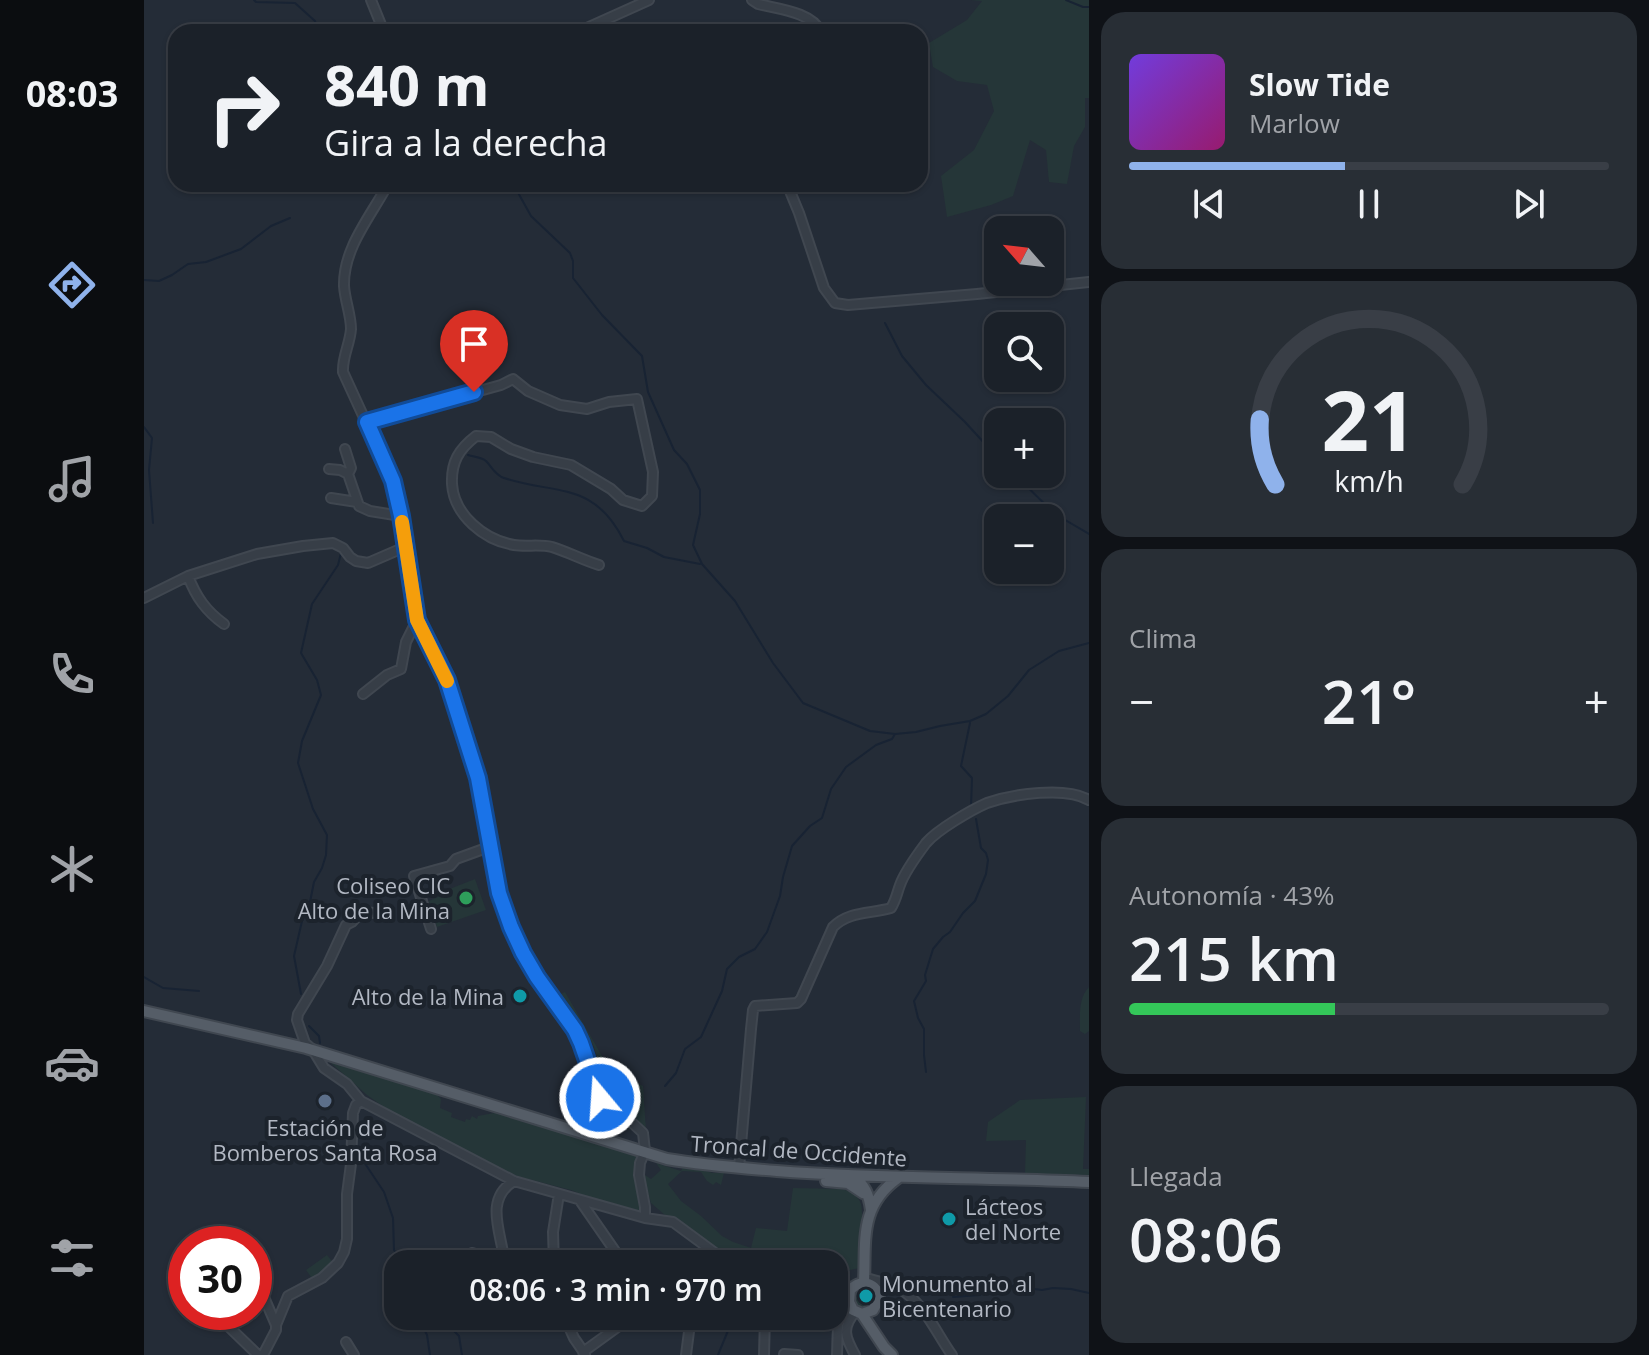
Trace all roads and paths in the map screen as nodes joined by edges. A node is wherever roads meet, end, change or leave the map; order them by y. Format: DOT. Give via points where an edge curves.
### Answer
graph roads {
  1 [pos="371,0"];
  2 [pos="649,0"];
  3 [pos="752,0"];
  4 [pos="381,24"];
  5 [pos="596,24"];
  6 [pos="816,24"];
  7 [pos="383,192"];
  8 [pos="790,192"];
  9 [pos="1089,282"];
  10 [pos="367,422"];
  11 [pos="345,449"];
  12 [pos="329,469"];
  13 [pos="348,474"];
  14 [pos="331,498"];
  15 [pos="357,502"];
  16 [pos="401,516"];
  17 [pos="405,547"];
  18 [pos="599,565"];
  19 [pos="188,576"];
  20 [pos="144,598"];
  21 [pos="417,620"];
  22 [pos="224,624"];
  23 [pos="363,694"];
  24 [pos="1089,800"];
  25 [pos="489,847"];
  26 [pos="375,913"];
  27 [pos="431,929"];
  28 [pos="144,1011"];
  29 [pos="313,1050"];
  30 [pos="361,1101"];
  31 [pos="645,1151"];
  32 [pos="739,1168"];
  33 [pos="814,1174"];
  34 [pos="852,1175"];
  35 [pos="898,1178"];
  36 [pos="514,1181"];
  37 [pos="1089,1182"];
  38 [pos="559,1194"];
  39 [pos="581,1201"];
  40 [pos="871,1209"];
  41 [pos="645,1218"];
  42 [pos="503,1250"];
  43 [pos="554,1250"];
  44 [pos="614,1250"];
  45 [pos="711,1250"];
  46 [pos="868,1282"];
  47 [pos="850,1292"];
  48 [pos="848,1295"];
  49 [pos="859,1312"];
  50 [pos="272,1316"];
  51 [pos="276,1325"];
  52 [pos="232,1330"];
  53 [pos="570,1330"];
  54 [pos="614,1330"];
  55 [pos="689,1330"];
  56 [pos="765,1330"];
  57 [pos="837,1330"];
  58 [pos="346,1342"];
  59 [pos="584,1353"];
  60 [pos="784,1354"];
  61 [pos="260,1355"];
  62 [pos="354,1355"];
  63 [pos="686,1355"];
  64 [pos="764,1355"];
  65 [pos="798,1355"];
  66 [pos="837,1355"];
  67 [pos="855,1355"];
  68 [pos="892,1355"];
  69 [pos="952,1355"];
  1 -- 4 [label="street"];
  2 -- 5 [label="street"];
  3 -- 6 [label="street"];
  7 -- 10 [label="street" via="348,255 344,286 351,322 343,372"];
  8 -- 9 [label="street" via="824,288 835,303"];
  10 -- 16 [label="street" via="393,481"];
  10 -- 18 [label="street" via="513,379 560,405 587,409 637,399 653,472 652,496 642,506 623,500 571,465 533,457 491,437 476,436 453,464 459,510 473,525 494,539 550,546"];
  11 -- 13 [label="street"];
  12 -- 13 [label="street"];
  13 -- 15 [label="street"];
  14 -- 15 [label="street"];
  15 -- 16 [label="street" via="370,511"];
  16 -- 17 [label="street"];
  17 -- 19 [label="street" via="368,563 356,561 333,543 323,543 248,556"];
  17 -- 21 [label="street"];
  19 -- 20 [label="street"];
  19 -- 22 [label="street" via="201,604"];
  21 -- 23 [label="street" via="401,669"];
  21 -- 25 [label="street" via="460,717 478,778"];
  24 -- 32 [label="street" via="1040,791 987,803 950,824 927,842 900,882 891,908 852,915 833,927 801,999 755,1006"];
  25 -- 27 [label="street" via="414,876"];
  25 -- 31 [label="street" via="518,943 575,1030 600,1098 643,1133"];
  26 -- 29 [label="street" via="361,912 346,925 298,1014 305,1043"];
  28 -- 29 [label="main road, Troncal de Occidente"];
  29 -- 30 [label="street" via="324,1068"];
  29 -- 31 [label="main road, Troncal de Occidente"];
  30 -- 36 [label="street"];
  30 -- 51 [label="street" via="353,1113 344,1252 322,1278 288,1296"];
  31 -- 32 [label="main road, Troncal de Occidente"];
  31 -- 41 [label="street" via="639,1175"];
  32 -- 33 [label="main road, Troncal de Occidente"];
  33 -- 34 [label="main road, Troncal de Occidente"];
  33 -- 40 [label="main road" via="821,1181 853,1185"];
  34 -- 35 [label="main road, Troncal de Occidente"];
  34 -- 40 [label="main road" via="868,1193"];
  35 -- 37 [label="main road, Troncal de Occidente"];
  35 -- 40 [label="main road"];
  36 -- 38 [label="street"];
  36 -- 42 [label="street" via="498,1198 496,1220"];
  38 -- 39 [label="street"];
  38 -- 43 [label="street"];
  39 -- 41 [label="street"];
  39 -- 44 [label="street"];
  40 -- 46 [label="main road"];
  41 -- 45 [label="street" via="673,1222"];
  46 -- 47 [label="main road"];
  46 -- 49 [label="main road" via="878,1292 878,1303 870,1312"];
  46 -- 69 [label="street" via="898,1287 908,1295"];
  47 -- 48 [label="street"];
  47 -- 49 [label="main road" via="849,1302"];
  49 -- 67 [label="street" via="848,1320 845,1332"];
  49 -- 68 [label="main road"];
  50 -- 51 [label="street"];
  51 -- 61 [label="street"];
  52 -- 61 [label="street"];
  53 -- 59 [label="street"];
  54 -- 59 [label="street"];
  55 -- 63 [label="street"];
  56 -- 64 [label="street"];
  57 -- 66 [label="street"];
  58 -- 62 [label="street"];
  60 -- 65 [label="street"];
}
